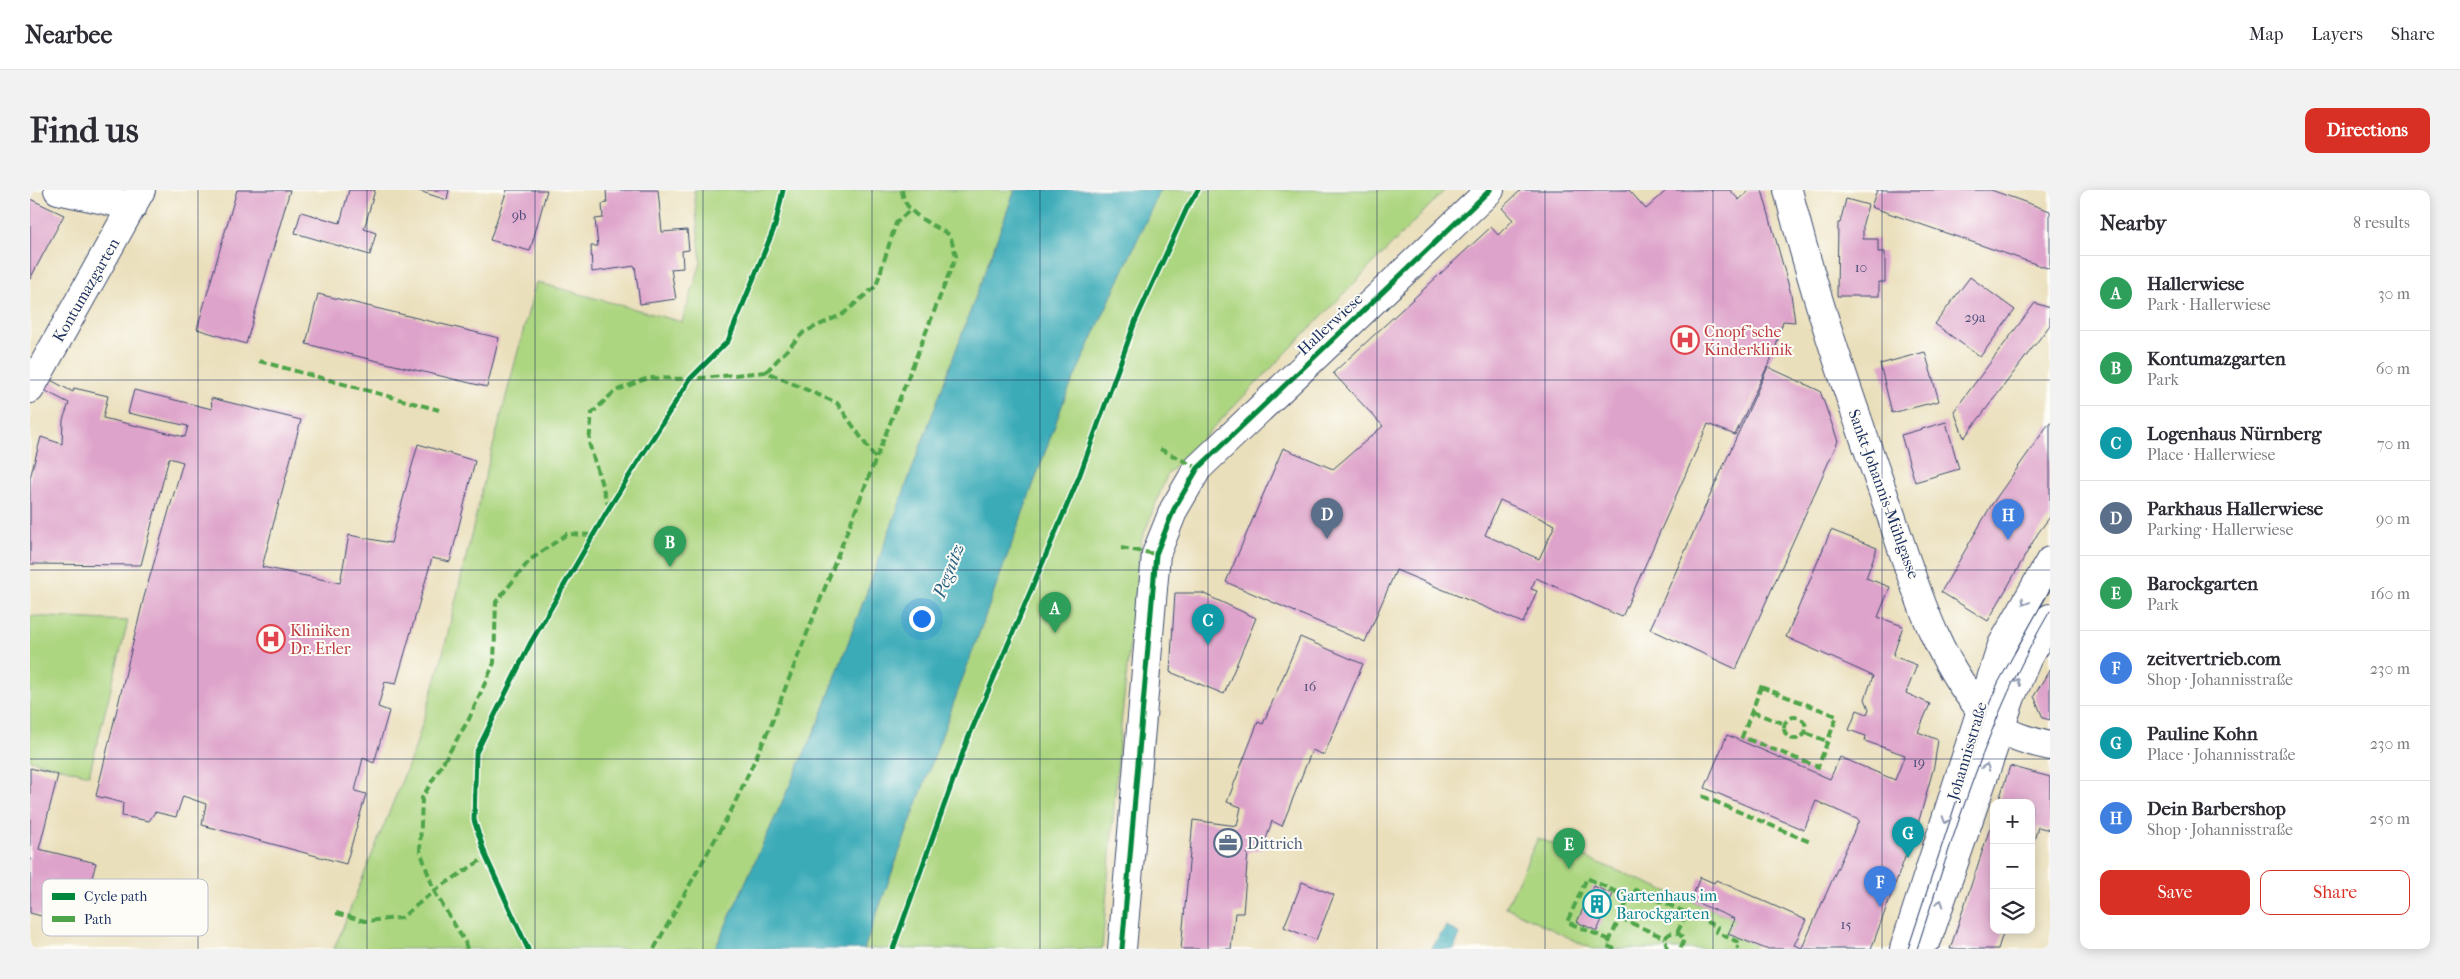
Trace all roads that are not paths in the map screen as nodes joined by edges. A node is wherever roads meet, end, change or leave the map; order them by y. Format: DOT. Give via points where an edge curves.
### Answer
graph roads {
  1 [pos="58,190"];
  2 [pos="1490,190"];
  3 [pos="1788,190"];
  4 [pos="137,198"];
  5 [pos="30,389"];
  6 [pos="2050,561"];
  7 [pos="2050,618"];
  8 [pos="1980,708"];
  9 [pos="2000,728"];
  10 [pos="2050,746"];
  11 [pos="1122,949"];
  12 [pos="1904,949"];
  13 [pos="1924,949"];
  1 -- 4 [label="street"];
  2 -- 11 [label="street, Hallerwiese" via="1198,468 1174,508 1156,554"];
  3 -- 8 [label="street, Sankt-Johannis-Mühlgasse" via="1800,240 1850,400 1929,620 1950,663"];
  4 -- 5 [label="street, Kontumazgarten"];
  6 -- 8 [label="street, Johannisstraße, one-way" via="2005,638"];
  9 -- 7 [label="street, Johannisstraße, one-way" via="2023,668"];
  8 -- 9 [label="street, Sankt-Johannis-Mühlgasse"];
  8 -- 12 [label="street, Johannisstraße, one-way"];
  9 -- 10 [label="street, Sankt-Johannis-Mühlgasse" via="2017,737"];
  13 -- 9 [label="street, Johannisstraße, one-way"];
}
